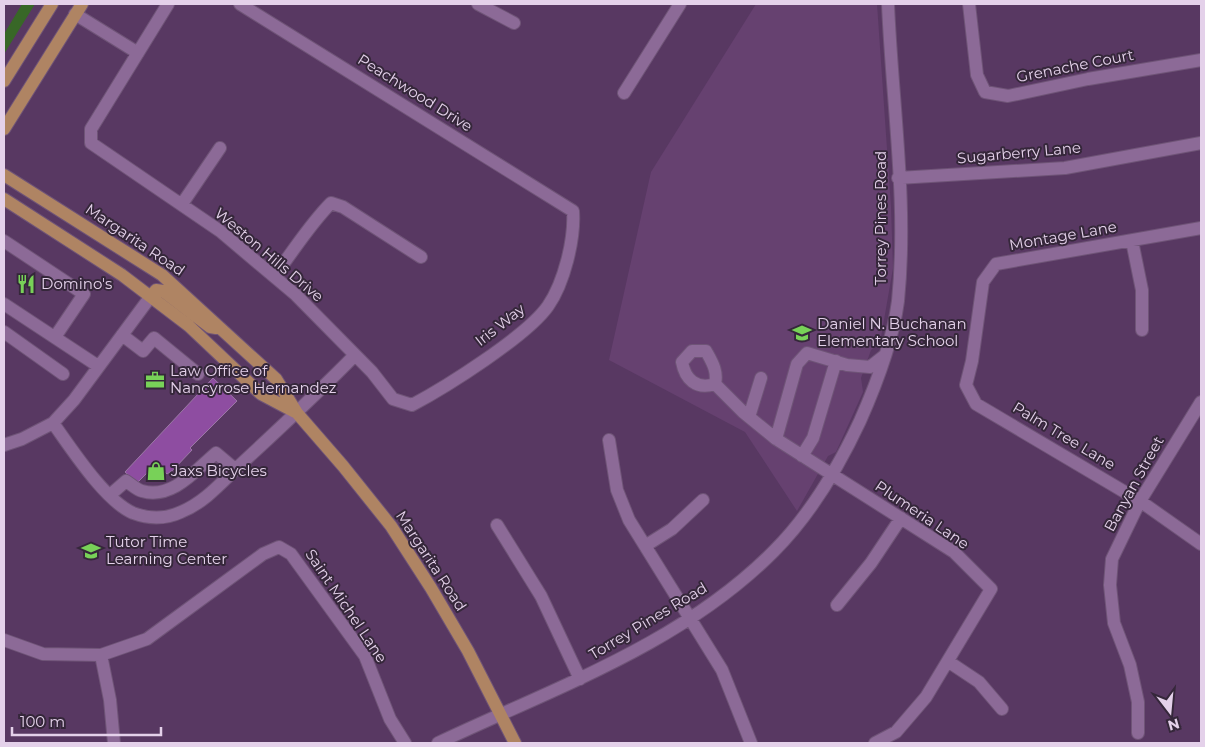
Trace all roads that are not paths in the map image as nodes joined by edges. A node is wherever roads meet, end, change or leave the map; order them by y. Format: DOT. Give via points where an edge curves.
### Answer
graph roads {
  1 [pos="52,4"];
  2 [pos="168,4"];
  3 [pos="240,4"];
  4 [pos="478,4"];
  5 [pos="680,4"];
  6 [pos="888,4"];
  7 [pos="969,4"];
  8 [pos="78,9"];
  9 [pos="514,23"];
  10 [pos="138,53"];
  11 [pos="1201,60"];
  12 [pos="4,81"];
  13 [pos="624,93"];
  14 [pos="4,130"];
  15 [pos="1201,143"];
  16 [pos="220,148"];
  17 [pos="4,175"];
  18 [pos="898,178"];
  19 [pos="4,199"];
  20 [pos="182,204"];
  21 [pos="573,211"];
  22 [pos="1201,228"];
  23 [pos="4,241"];
  24 [pos="1132,241"];
  25 [pos="422,257"];
  26 [pos="274,276"];
  27 [pos="151,296"];
  28 [pos="4,304"];
  29 [pos="220,326"];
  30 [pos="1142,330"];
  31 [pos="4,334"];
  32 [pos="122,335"];
  33 [pos="55,337"];
  34 [pos="355,355"];
  35 [pos="884,356"];
  36 [pos="836,362"];
  37 [pos="98,366"];
  38 [pos="63,374"];
  39 [pos="198,374"];
  40 [pos="761,378"];
  41 [pos="715,384"];
  42 [pos="966,385"];
  43 [pos="1201,402"];
  44 [pos="412,405"];
  45 [pos="297,413"];
  46 [pos="750,417"];
  47 [pos="53,423"];
  48 [pos="776,439"];
  49 [pos="609,440"];
  50 [pos="4,445"];
  51 [pos="802,456"];
  52 [pos="235,470"];
  53 [pos="830,474"];
  54 [pos="110,495"];
  55 [pos="703,500"];
  56 [pos="1140,501"];
  57 [pos="901,518"];
  58 [pos="497,525"];
  59 [pos="1201,544"];
  60 [pos="645,546"];
  61 [pos="837,605"];
  62 [pos="690,617"];
  63 [pos="4,640"];
  64 [pos="101,656"];
  65 [pos="948,662"];
  66 [pos="580,679"];
  67 [pos="1002,709"];
  68 [pos="500,713"];
  69 [pos="1138,733"];
  70 [pos="114,743"];
  71 [pos="405,743"];
  72 [pos="438,743"];
  73 [pos="515,743"];
  74 [pos="751,743"];
  75 [pos="875,743"];
  1 -- 12 [label="main road"];
  2 -- 10 [label="street"];
  3 -- 21 [label="street, Peachwood Drive"];
  4 -- 9 [label="street"];
  5 -- 13 [label="street"];
  6 -- 18 [label="street, Torrey Pines Road"];
  7 -- 11 [label="street, Grenache Court" via="977,75 985,92 1008,96"];
  8 -- 10 [label="street"];
  8 -- 14 [label="main road"];
  10 -- 20 [label="street, Weston Hills Drive" via="91,129 91,143"];
  15 -- 18 [label="street, Sugarberry Lane" via="1065,168"];
  16 -- 20 [label="street"];
  17 -- 29 [label="main road, Margarita Road" via="162,275"];
  18 -- 35 [label="street, Torrey Pines Road" via="901,249 898,303"];
  19 -- 27 [label="main road, Margarita Road"];
  20 -- 26 [label="street, Weston Hills Drive"];
  21 -- 44 [label="street, Iris Way" via="574,229 562,274 548,306 524,330 434,394"];
  22 -- 24 [label="street, Montage Lane"];
  23 -- 33 [label="street" via="84,294"];
  24 -- 30 [label="street" via="1142,290"];
  24 -- 42 [label="street, Montage Lane" via="996,264 983,282"];
  25 -- 26 [label="street" via="343,207 331,203 315,219"];
  26 -- 34 [label="street, Weston Hills Drive"];
  27 -- 29 [label="main road" via="156,290 163,291 210,327"];
  27 -- 32 [label="street"];
  27 -- 45 [label="main road, Margarita Road" via="190,326 261,394"];
  28 -- 33 [label="street"];
  29 -- 45 [label="main road, Margarita Road" via="276,379"];
  31 -- 38 [label="street"];
  32 -- 37 [label="street"];
  32 -- 39 [label="street" via="143,351 154,338"];
  33 -- 37 [label="street"];
  34 -- 44 [label="street, Weston Hills Drive" via="393,399"];
  34 -- 45 [label="street"];
  35 -- 36 [label="street" via="870,367"];
  35 -- 53 [label="street, Torrey Pines Road" via="848,447"];
  36 -- 48 [label="street" via="806,353 797,364"];
  36 -- 51 [label="street" via="813,438"];
  37 -- 47 [label="street"];
  40 -- 46 [label="street"];
  41 -- 46 [label="street, Plumeria Lane"];
  42 -- 56 [label="street, Palm Tree Lane" via="976,404"];
  43 -- 56 [label="street, Banyan Street"];
  45 -- 52 [label="street"];
  45 -- 68 [label="main road, Margarita Road" via="391,526 431,588"];
  46 -- 48 [label="street, Plumeria Lane"];
  47 -- 50 [label="street"];
  47 -- 54 [label="street"];
  48 -- 51 [label="street, Plumeria Lane"];
  49 -- 60 [label="street" via="617,490 629,520"];
  51 -- 53 [label="street, Plumeria Lane"];
  52 -- 54 [label="street" via="193,506 164,517 132,512"];
  52 -- 54 [label="street" via="216,453 178,485 162,492 142,491 126,481"];
  53 -- 57 [label="street, Plumeria Lane"];
  53 -- 62 [label="street, Torrey Pines Road" via="808,509 774,550 722,595"];
  55 -- 60 [label="street" via="672,529"];
  56 -- 59 [label="street, Palm Tree Lane"];
  56 -- 69 [label="street, Banyan Street" via="1112,559 1110,585 1114,623 1130,666 1138,702"];
  57 -- 61 [label="street"];
  57 -- 65 [label="street, Plumeria Lane" via="954,552 991,589"];
  58 -- 66 [label="street" via="541,596"];
  60 -- 62 [label="street"];
  62 -- 66 [label="street, Torrey Pines Road" via="618,661"];
  62 -- 74 [label="street" via="722,670"];
  63 -- 64 [label="street" via="43,654"];
  64 -- 70 [label="street"];
  64 -- 71 [label="street, Saint Michel Lane" via="147,638 263,554 279,547 291,554 364,656 390,719"];
  65 -- 67 [label="street" via="979,682"];
  65 -- 75 [label="street" via="926,697 896,732"];
  66 -- 68 [label="street, Torrey Pines Road"];
  68 -- 72 [label="street, Torrey Pines Road"];
  68 -- 73 [label="main road, Margarita Road"];
}
